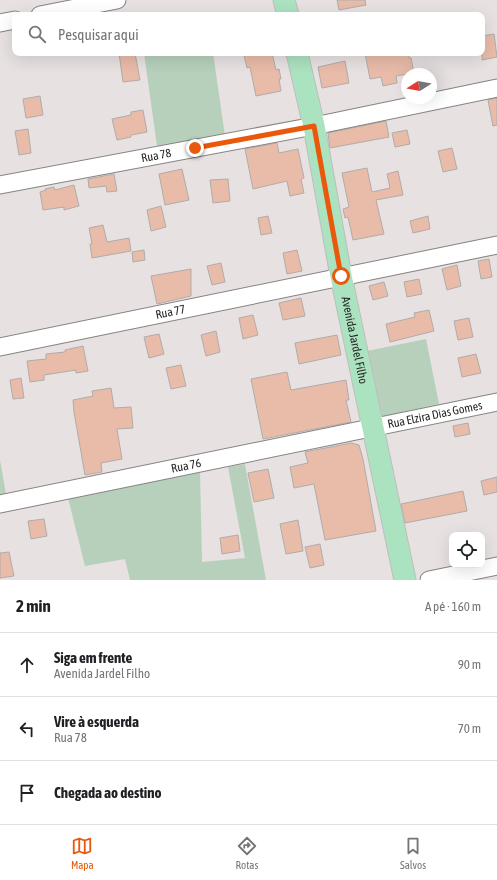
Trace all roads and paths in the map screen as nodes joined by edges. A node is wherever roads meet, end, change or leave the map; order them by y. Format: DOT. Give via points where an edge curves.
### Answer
graph roads {
  1 [pos="117,0"];
  2 [pos="284,0"];
  3 [pos="55,12"];
  4 [pos="287,12"];
  5 [pos="12,21"];
  6 [pos="0,23"];
  7 [pos="298,56"];
  8 [pos="497,88"];
  9 [pos="314,126"];
  10 [pos="0,185"];
  11 [pos="497,245"];
  12 [pos="341,276"];
  13 [pos="0,346"];
  14 [pos="497,402"];
  15 [pos="372,427"];
  16 [pos="0,504"];
  17 [pos="497,566"];
  18 [pos="405,580"];
  19 [pos="429,580"];
  1 -- 3 [label="street"];
  2 -- 4 [label="main road"];
  5 -- 6 [label="street"];
  7 -- 9 [label="main road, Avenida Jardel Filho"];
  8 -- 9 [label="street, Rua 78"];
  9 -- 10 [label="street, Rua 78"];
  9 -- 12 [label="main road, Avenida Jardel Filho"];
  11 -- 12 [label="street, Rua 77"];
  12 -- 13 [label="street, Rua 77"];
  12 -- 15 [label="main road, Avenida Jardel Filho"];
  14 -- 15 [label="street, Rua Elzira Dias Gomes"];
  15 -- 16 [label="street, Rua 76"];
  15 -- 18 [label="main road, Avenida Jardel Filho"];
  17 -- 19 [label="street"];
}
